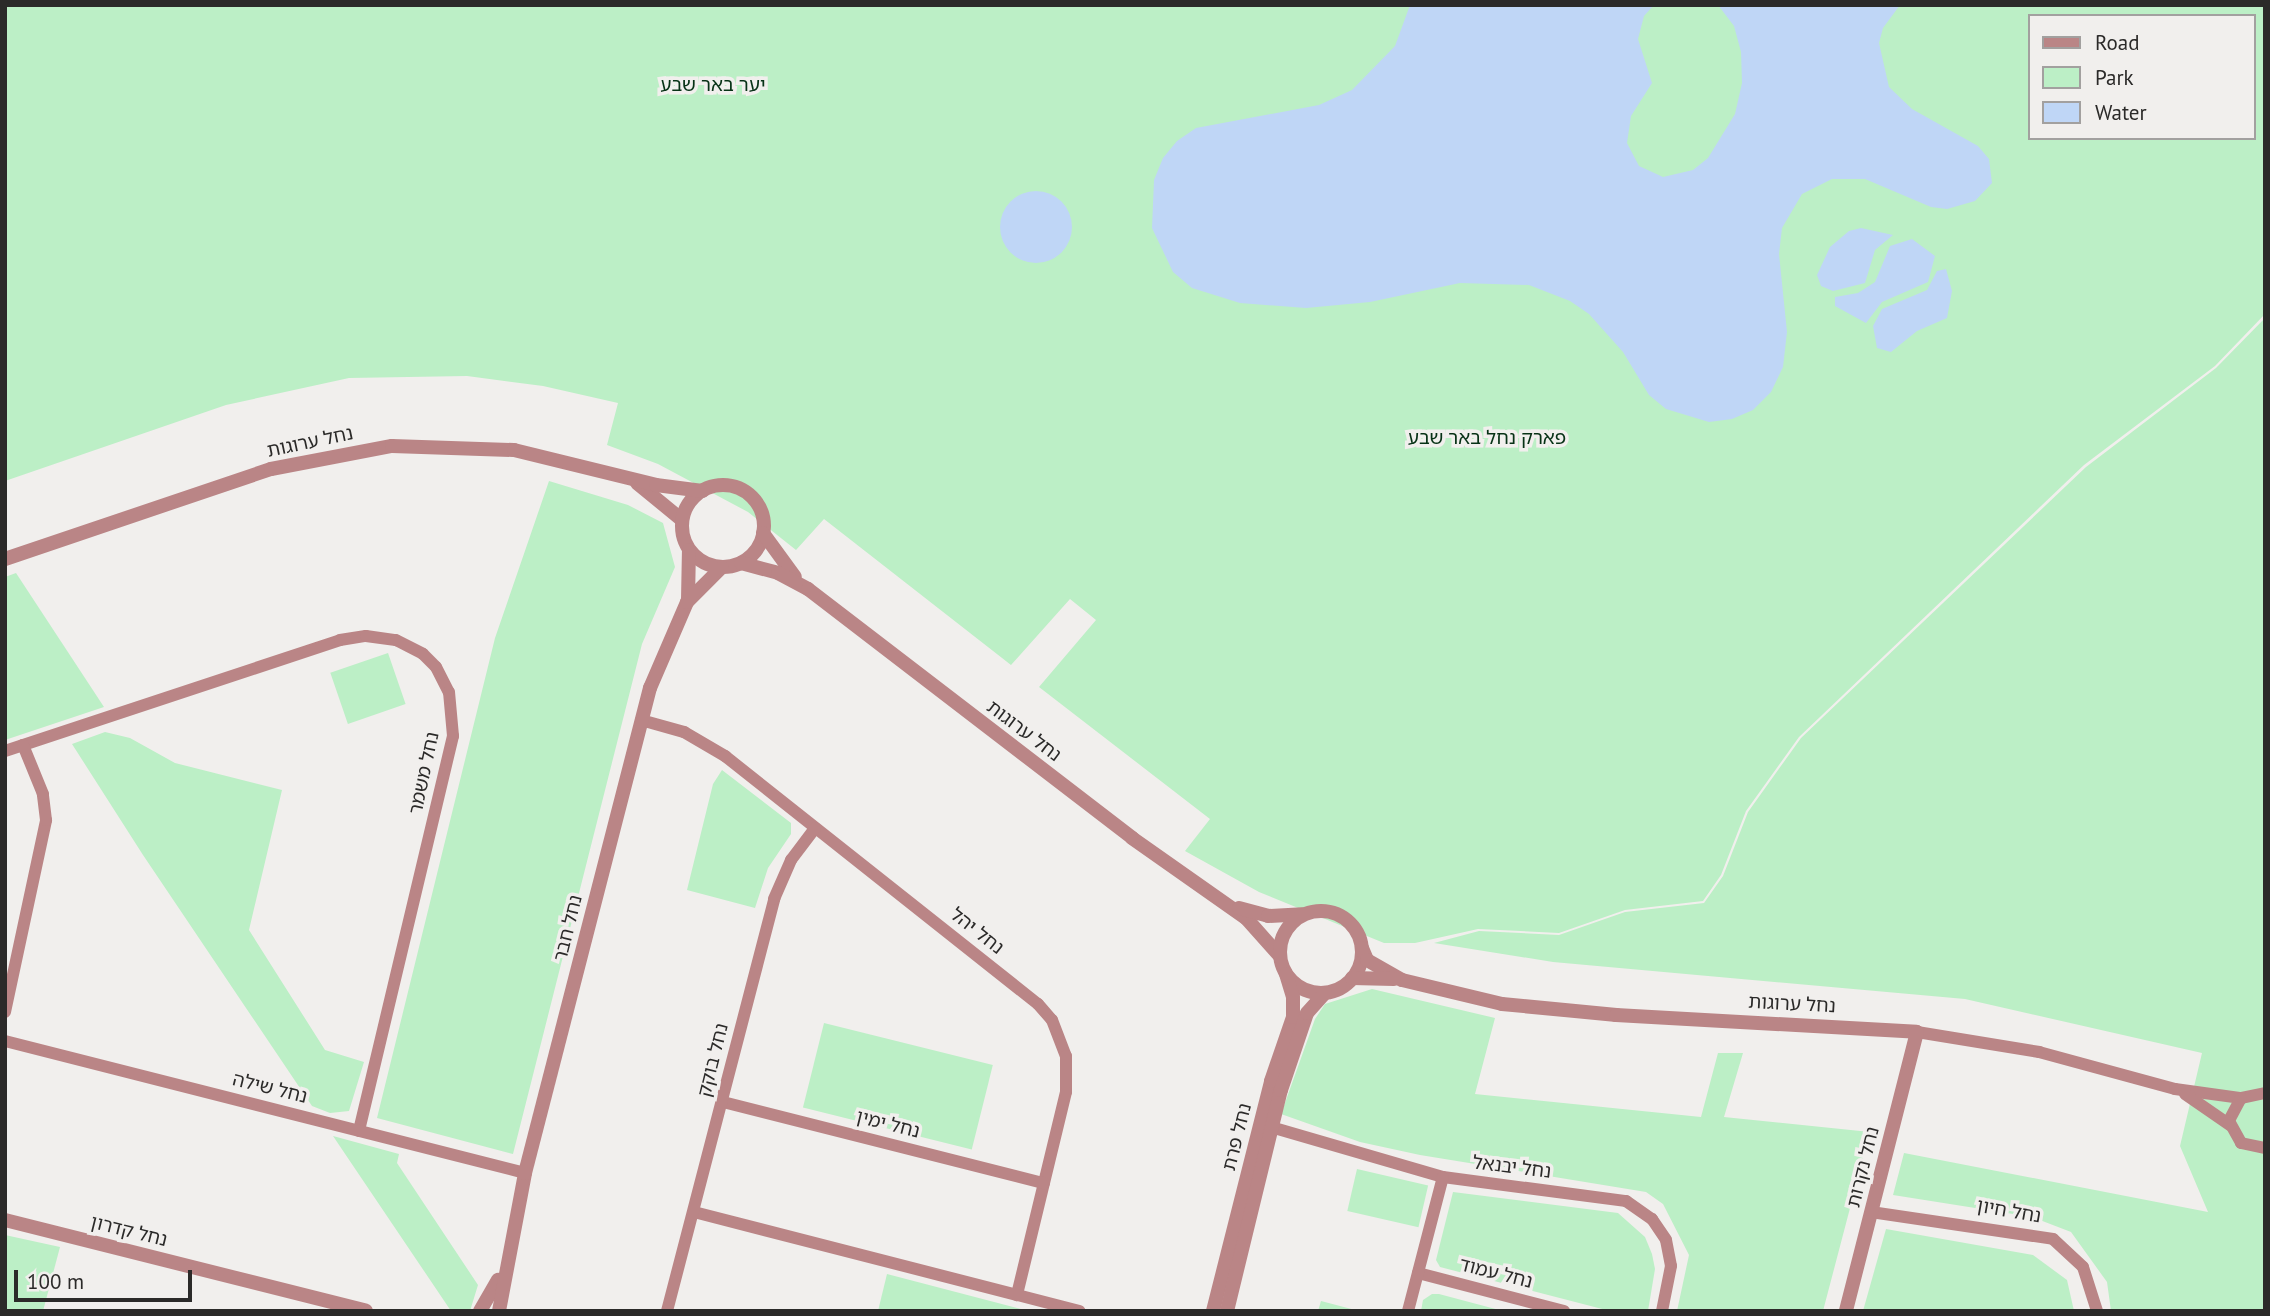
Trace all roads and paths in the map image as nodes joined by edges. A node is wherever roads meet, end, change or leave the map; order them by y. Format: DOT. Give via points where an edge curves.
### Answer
graph roads {
  1 [pos="633,480"];
  2 [pos="703,491"];
  3 [pos="682,520"];
  4 [pos="763,533"];
  5 [pos="690,550"];
  6 [pos="5,559"];
  7 [pos="741,563"];
  8 [pos="722,567"];
  9 [pos="808,589"];
  10 [pos="687,602"];
  11 [pos="641,720"];
  12 [pos="23,745"];
  13 [pos="5,751"];
  14 [pos="815,828"];
  15 [pos="1218,900"];
  16 [pos="1303,914"];
  17 [pos="1362,948"];
  18 [pos="1279,955"];
  19 [pos="1286,974"];
  20 [pos="1352,978"];
  21 [pos="1402,980"];
  22 [pos="1325,992"];
  23 [pos="5,1012"];
  24 [pos="1917,1032"];
  25 [pos="5,1041"];
  26 [pos="2175,1089"];
  27 [pos="2265,1093"];
  28 [pos="2241,1098"];
  29 [pos="723,1102"];
  30 [pos="2230,1125"];
  31 [pos="1270,1127"];
  32 [pos="359,1131"];
  33 [pos="2265,1148"];
  34 [pos="525,1173"];
  35 [pos="1443,1177"];
  36 [pos="1044,1183"];
  37 [pos="694,1212"];
  38 [pos="1871,1212"];
  39 [pos="5,1220"];
  40 [pos="504,1269"];
  41 [pos="1418,1273"];
  42 [pos="1017,1295"];
  43 [pos="311,1304"];
  44 [pos="366,1311"];
  45 [pos="480,1311"];
  46 [pos="499,1311"];
  47 [pos="667,1311"];
  48 [pos="1080,1311"];
  49 [pos="1213,1311"];
  50 [pos="1227,1311"];
  51 [pos="1408,1311"];
  52 [pos="1564,1311"];
  53 [pos="1662,1311"];
  54 [pos="1846,1311"];
  55 [pos="2097,1311"];
  1 -- 2 [label="street, נחל ערוגות"];
  1 -- 3 [label="street, נחל ערוגות"];
  1 -- 6 [label="street, נחל ערוגות" via="559,459 474,446 349,451 271,469"];
  2 -- 3 [label="street" via="688,504"];
  2 -- 4 [label="street" via="728,486 746,493 761,513"];
  3 -- 5 [label="street"];
  4 -- 7 [label="street" via="755,551"];
  4 -- 9 [label="street, נחל ערוגות" via="778,558"];
  5 -- 8 [label="street" via="703,562"];
  5 -- 10 [label="street, נחל חבר"];
  7 -- 8 [label="street"];
  7 -- 9 [label="street, נחל ערוגות" via="778,573"];
  8 -- 10 [label="street, נחל חבר"];
  9 -- 15 [label="street, נחל ערוגות"];
  10 -- 11 [label="street, נחל חבר"];
  11 -- 14 [label="street, נחל יהל" via="676,729 709,746"];
  11 -- 34 [label="street, נחל חבר"];
  12 -- 13 [label="street, נחל משמר"];
  12 -- 23 [label="street" via="43,794 46,820"];
  12 -- 32 [label="street, נחל משמר" via="354,637 396,640 436,667 449,692 453,736"];
  14 -- 29 [label="street, נחל בוקק" via="791,860 774,899"];
  14 -- 36 [label="street, נחל יהל" via="1038,1004 1052,1020 1068,1073"];
  15 -- 16 [label="street, נחל ערוגות" via="1268,916"];
  15 -- 18 [label="street, נחל ערוגות" via="1259,929"];
  16 -- 17 [label="street" via="1326,911 1340,915 1355,929"];
  16 -- 18 [label="street" via="1288,927"];
  17 -- 20 [label="street"];
  17 -- 21 [label="street, נחל ערוגות" via="1367,960"];
  18 -- 19 [label="street"];
  19 -- 22 [label="street" via="1306,990"];
  19 -- 49 [label="street, נחל פרת" via="1293,1017 1271,1081"];
  20 -- 21 [label="street, נחל ערוגות"];
  20 -- 22 [label="street"];
  21 -- 24 [label="street, נחל ערוגות" via="1465,997 1552,1010"];
  22 -- 31 [label="street, נחל פרת" via="1307,1013"];
  24 -- 26 [label="street, נחל ערוגות" via="2039,1052"];
  24 -- 38 [label="street, נחל נקרות"];
  25 -- 32 [label="street, נחל שילה"];
  26 -- 28 [label="street, נחל ערוגות"];
  26 -- 30 [label="street, נחל ערוגות"];
  27 -- 28 [label="street, נחל ערוגות"];
  28 -- 30 [label="street" via="2232,1108"];
  29 -- 36 [label="street, נחל ימין"];
  29 -- 37 [label="street, נחל בוקק"];
  30 -- 33 [label="street, נחל ערוגות" via="2245,1146"];
  31 -- 35 [label="street, נחל יבנאל"];
  31 -- 50 [label="street, נחל פרת"];
  32 -- 34 [label="street, נחל שילה"];
  34 -- 40 [label="street, נחל חבר"];
  35 -- 41 [label="street"];
  35 -- 53 [label="street, נחל יבנאל" via="1611,1197 1639,1207 1660,1231 1669,1252 1670,1277"];
  36 -- 42 [label="street, נחל יהל"];
  37 -- 42 [label="street"];
  37 -- 47 [label="street, נחל בוקק"];
  38 -- 54 [label="street, נחל נקרות"];
  38 -- 55 [label="street, נחל חיון" via="2053,1239 2083,1267"];
  39 -- 43 [label="street, נחל קדרון"];
  40 -- 45 [label="street, נחל חבר"];
  40 -- 46 [label="street, נחל חבר"];
  41 -- 51 [label="street"];
  41 -- 52 [label="street, נחל עמוד"];
  42 -- 48 [label="street"];
  43 -- 44 [label="street, נחל קדרון"];
}
